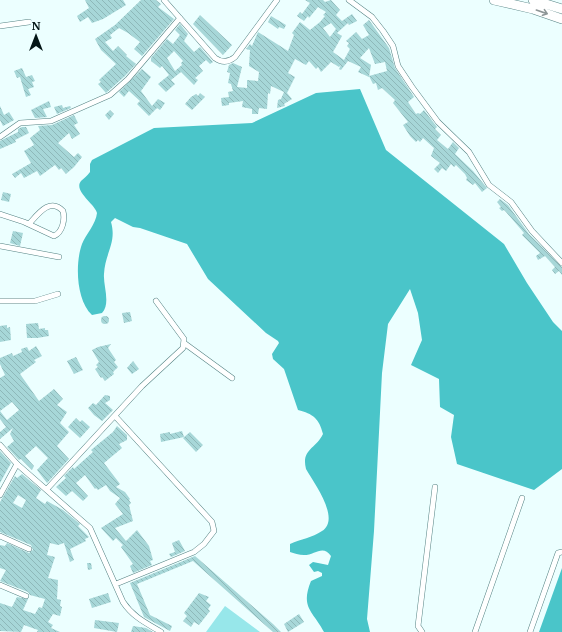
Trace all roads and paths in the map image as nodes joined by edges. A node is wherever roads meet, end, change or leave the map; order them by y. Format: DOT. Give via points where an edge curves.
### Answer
graph roads {
  1 [pos="164,0"];
  2 [pos="277,0"];
  3 [pos="349,0"];
  4 [pos="494,0"];
  5 [pos="533,0"];
  6 [pos="562,9"];
  7 [pos="180,18"];
  8 [pos="562,19"];
  9 [pos="29,22"];
  10 [pos="0,26"];
  11 [pos="0,137"];
  12 [pos="0,214"];
  13 [pos="29,224"];
  14 [pos="0,246"];
  15 [pos="59,257"];
  16 [pos="562,263"];
  17 [pos="58,294"];
  18 [pos="0,301"];
  19 [pos="156,301"];
  20 [pos="184,343"];
  21 [pos="232,378"];
  22 [pos="115,416"];
  23 [pos="0,445"];
  24 [pos="17,464"];
  25 [pos="435,487"];
  26 [pos="1,488"];
  27 [pos="47,489"];
  28 [pos="0,495"];
  29 [pos="522,498"];
  30 [pos="0,536"];
  31 [pos="30,549"];
  32 [pos="562,552"];
  33 [pos="116,584"];
  34 [pos="0,585"];
  35 [pos="26,596"];
  36 [pos="161,632"];
  37 [pos="422,632"];
  38 [pos="475,632"];
  39 [pos="530,632"];
  1 -- 7 [label="street"];
  2 -- 7 [label="street" via="238,53 231,61 226,62 216,58"];
  3 -- 16 [label="street" via="372,17 384,30 393,46 398,66 438,122 469,152 489,185 511,202 532,231"];
  4 -- 8 [label="highway, one-way"];
  5 -- 6 [label="highway"];
  7 -- 11 [label="street" via="128,79 110,95 51,120 20,123"];
  9 -- 10 [label="street"];
  12 -- 13 [label="street"];
  13 -- 13 [label="street" via="50,235 57,234 62,227 63,211 59,206 49,206"];
  14 -- 15 [label="street"];
  17 -- 18 [label="street" via="35,301"];
  19 -- 20 [label="street" via="184,339"];
  20 -- 21 [label="street"];
  20 -- 22 [label="street" via="183,348 142,386"];
  22 -- 27 [label="street"];
  22 -- 33 [label="street" via="212,522 214,531 194,552"];
  23 -- 24 [label="street"];
  24 -- 26 [label="street"];
  24 -- 27 [label="street"];
  25 -- 37 [label="street" via="418,626"];
  26 -- 28 [label="street"];
  27 -- 33 [label="street" via="90,528"];
  29 -- 38 [label="street"];
  30 -- 31 [label="street"];
  32 -- 39 [label="street" via="558,553"];
  33 -- 36 [label="street" via="129,612"];
  34 -- 35 [label="street"];
}
